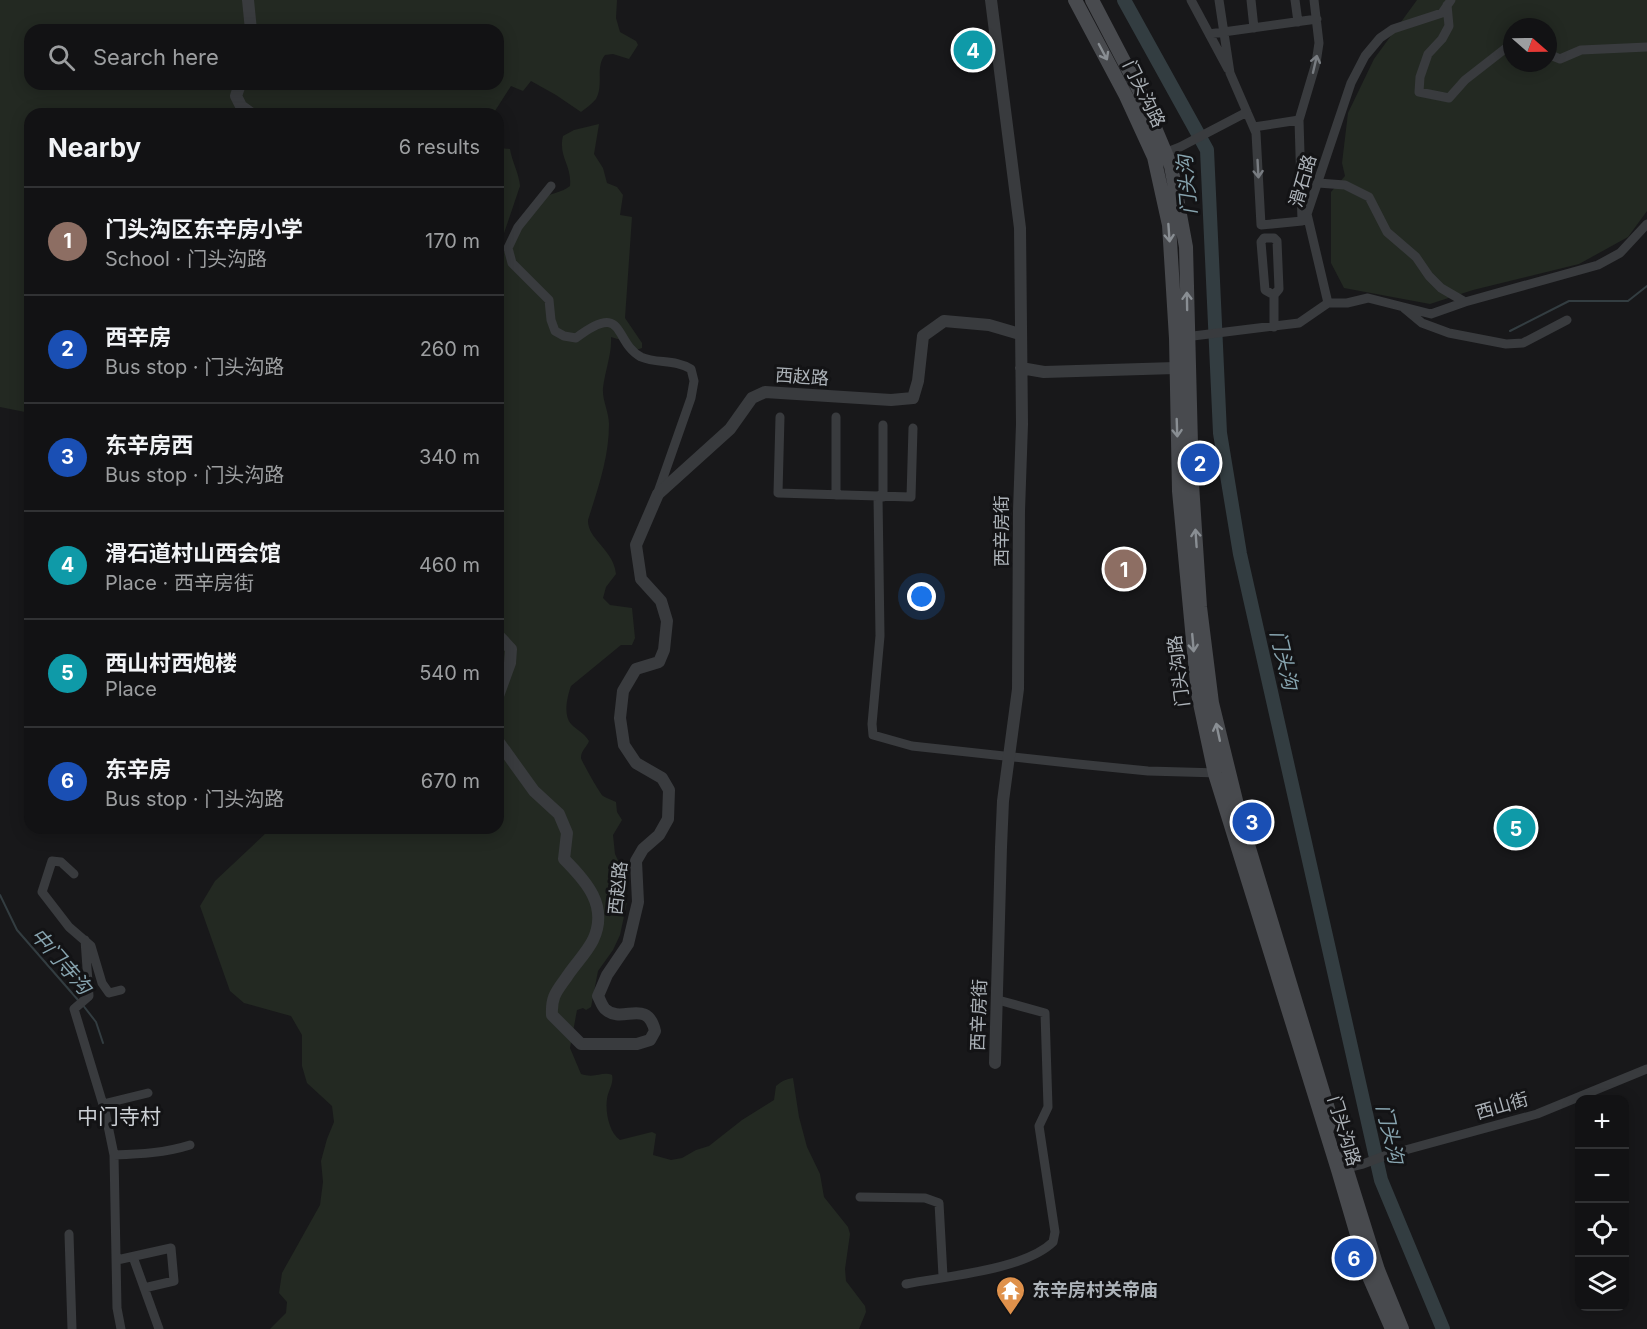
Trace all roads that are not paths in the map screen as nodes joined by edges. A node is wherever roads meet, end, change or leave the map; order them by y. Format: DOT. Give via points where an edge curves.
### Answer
graph roads {
  1 [pos="248,0"];
  2 [pos="991,0"];
  3 [pos="1075,0"];
  4 [pos="1092,0"];
  5 [pos="1191,0"];
  6 [pos="1219,0"];
  7 [pos="1251,0"];
  8 [pos="1295,0"];
  9 [pos="1314,0"];
  10 [pos="1449,2"];
  11 [pos="1317,19"];
  12 [pos="1298,22"];
  13 [pos="250,24"];
  14 [pos="1254,28"];
  15 [pos="1225,32"];
  16 [pos="1209,34"];
  17 [pos="1647,47"];
  18 [pos="1503,50"];
  19 [pos="1557,58"];
  20 [pos="1230,73"];
  21 [pos="238,90"];
  22 [pos="244,108"];
  23 [pos="1247,112"];
  24 [pos="1299,120"];
  25 [pos="1254,127"];
  26 [pos="1160,155"];
  27 [pos="1318,183"];
  28 [pos="551,186"];
  29 [pos="1647,224"];
  30 [pos="1274,295"];
  31 [pos="1465,302"];
  32 [pos="1328,303"];
  33 [pos="1404,308"];
  34 [pos="1567,320"];
  35 [pos="1274,327"];
  36 [pos="1020,334"];
  37 [pos="1188,337"];
  38 [pos="1021,368"];
  39 [pos="1175,368"];
  40 [pos="780,417"];
  41 [pos="836,417"];
  42 [pos="883,425"];
  43 [pos="913,428"];
  44 [pos="658,494"];
  45 [pos="836,495"];
  46 [pos="881,496"];
  47 [pos="504,641"];
  48 [pos="504,680"];
  49 [pos="504,749"];
  50 [pos="1010,757"];
  51 [pos="1221,772"];
  52 [pos="74,874"];
  53 [pos="85,940"];
  54 [pos="121,990"];
  55 [pos="998,1000"];
  56 [pos="995,1063"];
  57 [pos="1647,1069"];
  58 [pos="148,1093"];
  59 [pos="103,1104"];
  60 [pos="190,1144"];
  61 [pos="114,1155"];
  62 [pos="1342,1169"];
  63 [pos="860,1197"];
  64 [pos="69,1234"];
  65 [pos="134,1257"];
  66 [pos="117,1260"];
  67 [pos="944,1276"];
  68 [pos="906,1284"];
  69 [pos="144,1288"];
  70 [pos="72,1329"];
  71 [pos="122,1329"];
  72 [pos="159,1329"];
  73 [pos="1392,1329"];
  74 [pos="1402,1329"];
  1 -- 13 [label="street"];
  2 -- 36 [label="street, 西辛房街" via="1020,228"];
  3 -- 26 [label="main road, 门头沟路, one-way"];
  4 -- 26 [label="main road, 门头沟路" via="1139,90"];
  5 -- 16 [label="street"];
  6 -- 15 [label="street"];
  7 -- 14 [label="street"];
  8 -- 12 [label="street"];
  9 -- 11 [label="street"];
  10 -- 18 [label="street" via="1449,26 1428,54 1419,92 1449,98"];
  10 -- 27 [label="street, 滑石路" via="1442,13 1393,29 1365,56 1351,83"];
  11 -- 12 [label="street"];
  24 -- 11 [label="street, one-way" via="1316,63"];
  12 -- 14 [label="street"];
  14 -- 15 [label="street"];
  15 -- 16 [label="street"];
  15 -- 20 [label="street"];
  16 -- 20 [label="street"];
  17 -- 19 [label="street" via="1581,50"];
  20 -- 23 [label="street"];
  21 -- 22 [label="street" via="236,96"];
  23 -- 25 [label="street"];
  23 -- 26 [label="street"];
  24 -- 25 [label="street"];
  25 -- 24 [label="street, one-way" via="1261,225 1302,221"];
  26 -- 37 [label="main road, 门头沟路"];
  27 -- 31 [label="street" via="1345,184 1369,197 1387,232 1416,257 1441,288"];
  27 -- 32 [label="street, 滑石路" via="1307,214"];
  28 -- 44 [label="street" via="518,227 507,248 512,263 549,300 555,331 576,338 597,324 609,324 619,328 638,355 678,362 691,369 692,398"];
  29 -- 31 [label="street" via="1620,253 1598,265"];
  30 -- 30 [label="street" via="1279,289 1277,241 1264,238 1261,242 1265,290"];
  30 -- 35 [label="street"];
  31 -- 33 [label="street" via="1431,314"];
  32 -- 33 [label="street" via="1368,298"];
  32 -- 35 [label="street" via="1299,323"];
  33 -- 34 [label="street" via="1422,323 1440,330 1506,344 1523,343"];
  35 -- 37 [label="street"];
  36 -- 38 [label="street, 西辛房街"];
  36 -- 44 [label="street, 西赵路" via="989,325 944,321 923,336 913,398 765,392 752,398 730,429"];
  37 -- 39 [label="main road, 门头沟路"];
  51 -- 37 [label="main road, 门头沟路, one-way" via="1200,607"];
  38 -- 39 [label="street" via="1044,372"];
  38 -- 50 [label="street, 西辛房街" via="1020,638"];
  39 -- 51 [label="main road, 门头沟路, one-way" via="1179,491 1198,694"];
  40 -- 45 [label="street" via="778,493"];
  41 -- 45 [label="street"];
  42 -- 46 [label="street"];
  43 -- 46 [label="street" via="910,497"];
  44 -- 49 [label="street, 西赵路" via="636,545 641,579 661,601 667,621 664,650 659,662 636,669 623,692 620,718 624,745 636,763 662,778 669,790 668,819 636,861 638,902 628,944 598,996 604,1008 615,1014 644,1014 652,1020 655,1031 650,1040 637,1044 581,1044 552,1015 551,1000 593,939 598,920 596,897 564,859 567,833 560,814 534,791"];
  45 -- 46 [label="street"];
  46 -- 50 [label="street" via="880,636 873,735 912,746"];
  47 -- 48 [label="street" via="511,649"];
  50 -- 51 [label="street" via="1148,771"];
  50 -- 55 [label="street, 西辛房街" via="1000,847"];
  51 -- 62 [label="main road, 门头沟路"];
  52 -- 53 [label="street" via="61,862 52,861 42,892 69,927"];
  53 -- 54 [label="street" via="109,993"];
  53 -- 59 [label="street" via="88,996 74,1009"];
  55 -- 56 [label="street, 西辛房街"];
  55 -- 67 [label="street" via="1045,1013 1048,1107 1039,1126 1055,1232 1053,1242 1036,1256 961,1276"];
  57 -- 62 [label="street, 西山街" via="1537,1114"];
  58 -- 59 [label="street"];
  59 -- 61 [label="street"];
  60 -- 61 [label="street" via="149,1154"];
  61 -- 66 [label="street"];
  62 -- 73 [label="main road, 门头沟路" via="1370,1278"];
  62 -- 74 [label="main road, 门头沟路"];
  63 -- 67 [label="street" via="925,1198 939,1203"];
  64 -- 70 [label="street"];
  65 -- 66 [label="street"];
  65 -- 69 [label="street"];
  65 -- 69 [label="street" via="171,1248 174,1281"];
  66 -- 71 [label="street" via="117,1308"];
  67 -- 68 [label="street"];
  69 -- 72 [label="street"];
}
